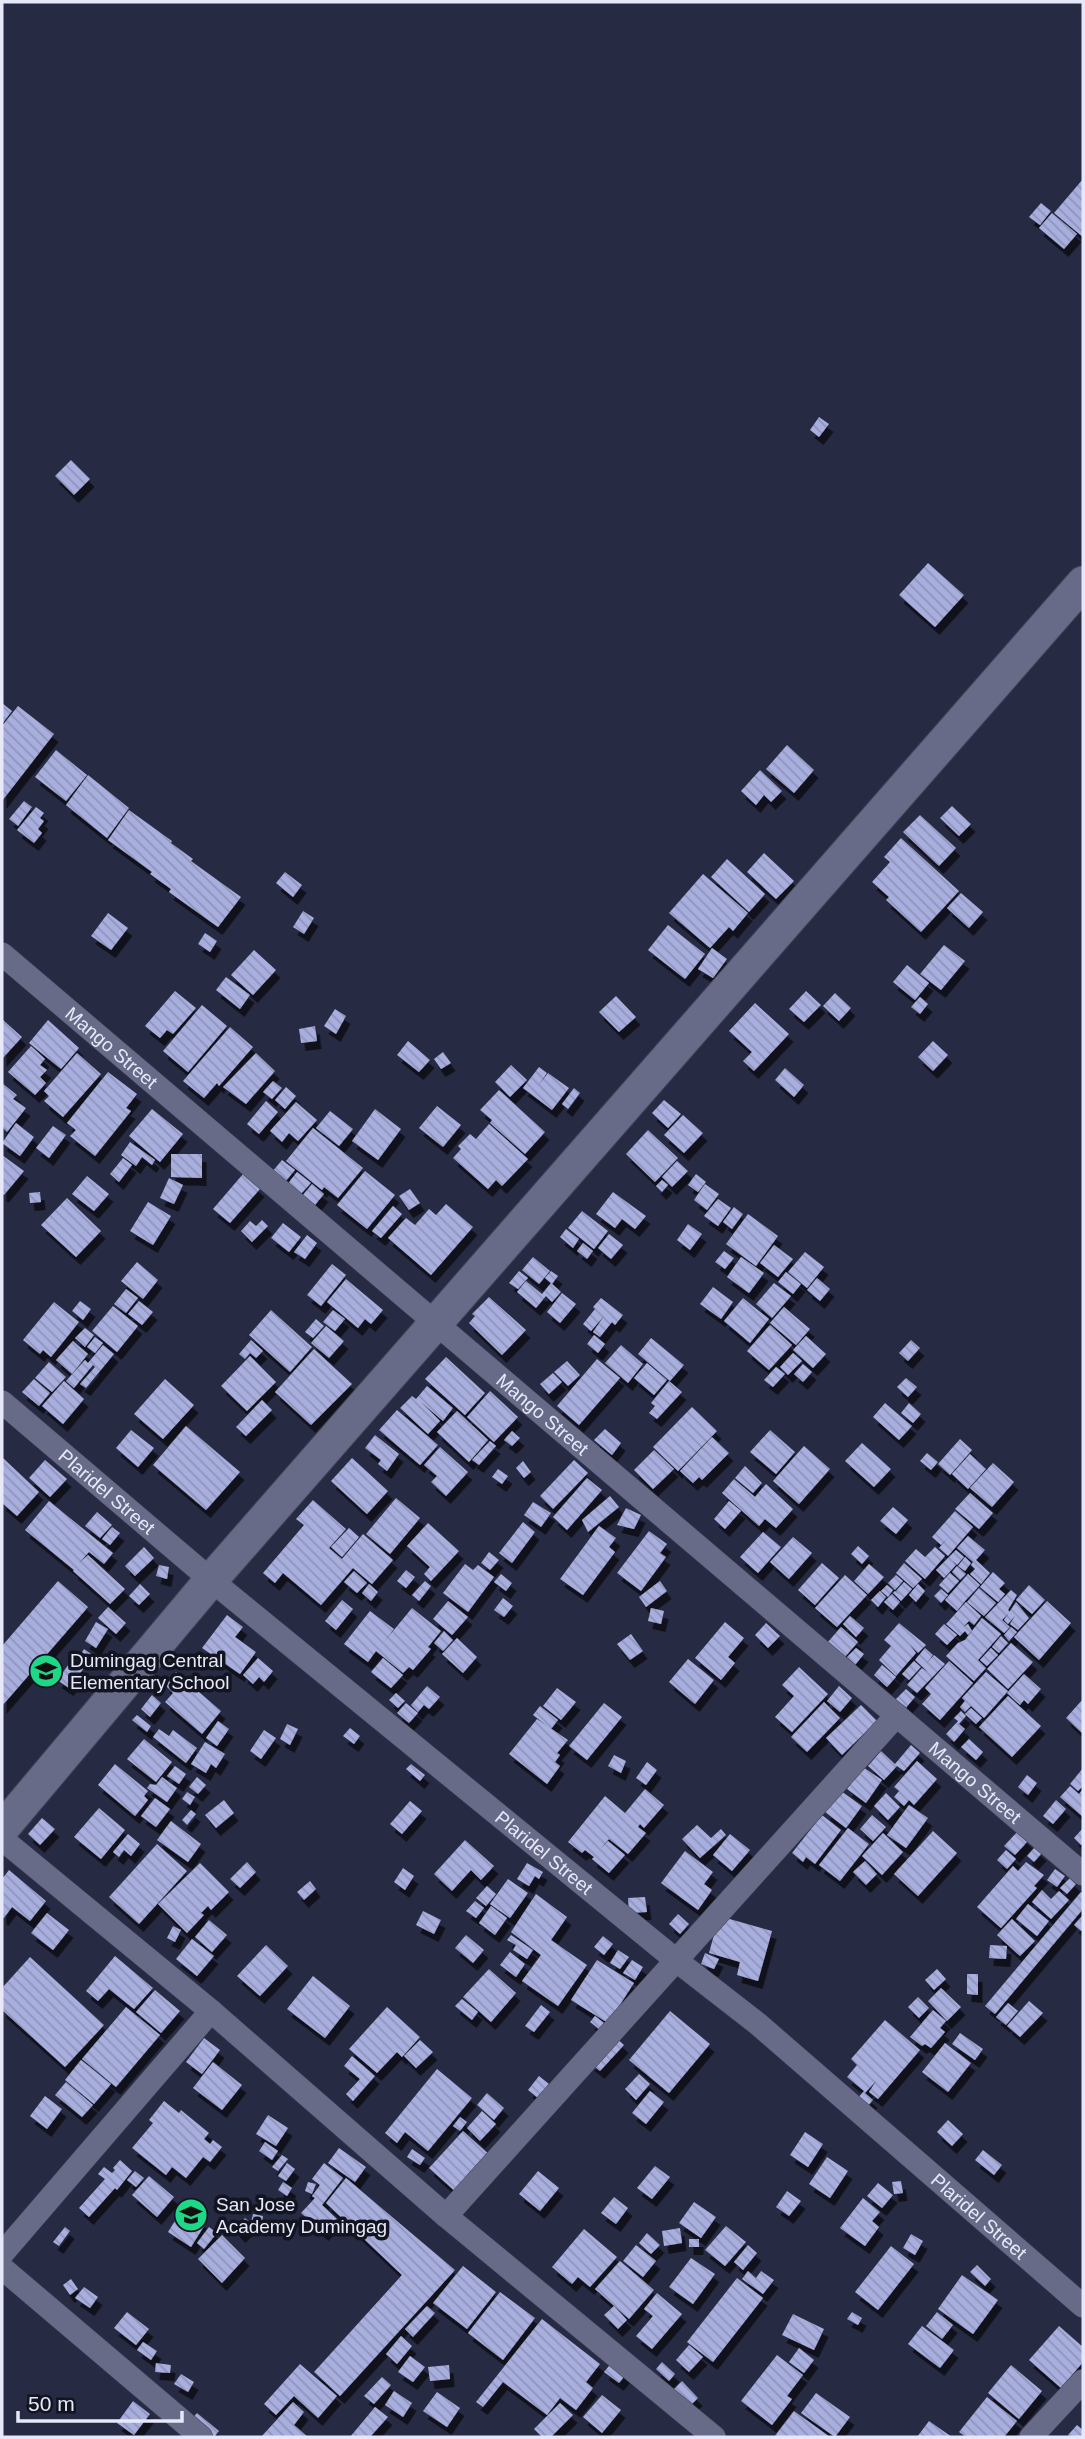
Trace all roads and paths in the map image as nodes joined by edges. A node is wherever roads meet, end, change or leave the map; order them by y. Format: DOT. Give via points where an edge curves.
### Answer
graph roads {
  1 [pos="1083,583"];
  2 [pos="2,954"];
  3 [pos="437,1323"];
  4 [pos="2,1402"];
  5 [pos="211,1580"];
  6 [pos="897,1714"];
  7 [pos="2,1829"];
  8 [pos="2,1839"];
  9 [pos="1083,1874"];
  10 [pos="677,1961"];
  11 [pos="211,2011"];
  12 [pos="446,2216"];
  13 [pos="2,2253"];
  14 [pos="2,2268"];
  15 [pos="1083,2306"];
  16 [pos="1083,2381"];
  17 [pos="201,2437"];
  18 [pos="714,2437"];
  19 [pos="1031,2437"];
  1 -- 3 [label="main road"];
  2 -- 3 [label="street, Mango Street"];
  3 -- 5 [label="main road"];
  3 -- 6 [label="street, Mango Street"];
  4 -- 5 [label="street, Plaridel Street"];
  5 -- 7 [label="main road"];
  5 -- 10 [label="street, Plaridel Street"];
  6 -- 9 [label="street, Mango Street"];
  6 -- 10 [label="street"];
  8 -- 11 [label="street"];
  10 -- 12 [label="street"];
  10 -- 15 [label="street, Plaridel Street" via="758,2024"];
  11 -- 12 [label="street"];
  11 -- 13 [label="street"];
  12 -- 18 [label="street"];
  14 -- 17 [label="street"];
  16 -- 19 [label="street"];
}
